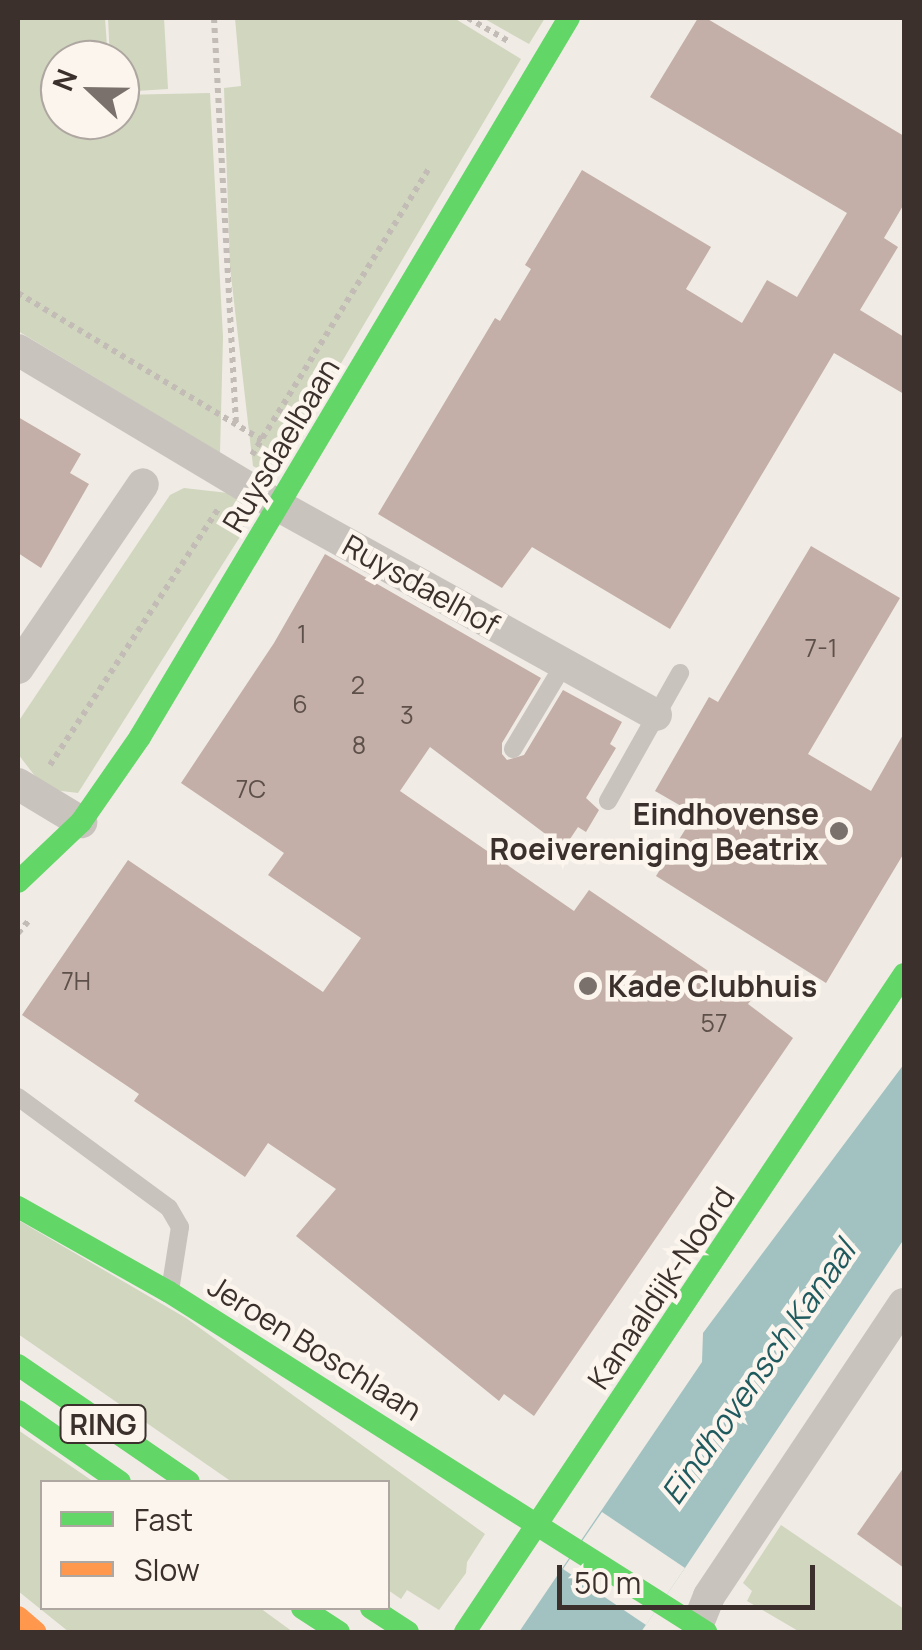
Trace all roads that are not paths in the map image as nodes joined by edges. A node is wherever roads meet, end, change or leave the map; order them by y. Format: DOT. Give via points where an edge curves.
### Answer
graph roads {
  1 [pos="568,18"];
  2 [pos="18,350"];
  3 [pos="143,484"];
  4 [pos="279,506"];
  5 [pos="564,664"];
  6 [pos="18,668"];
  7 [pos="680,674"];
  8 [pos="656,716"];
  9 [pos="513,749"];
  10 [pos="25,788"];
  11 [pos="608,800"];
  12 [pos="81,822"];
  13 [pos="18,882"];
  14 [pos="904,974"];
  15 [pos="18,1097"];
  16 [pos="18,1207"];
  17 [pos="170,1292"];
  18 [pos="904,1304"];
  19 [pos="18,1365"];
  20 [pos="18,1411"];
  21 [pos="117,1480"];
  22 [pos="185,1480"];
  23 [pos="538,1525"];
  24 [pos="305,1610"];
  25 [pos="374,1610"];
  26 [pos="18,1618"];
  27 [pos="699,1630"];
  28 [pos="35,1632"];
  29 [pos="339,1632"];
  30 [pos="408,1632"];
  31 [pos="465,1632"];
  1 -- 4 [label="street, Ruysdaelbaan"];
  2 -- 4 [label="street, Ruysdaelhof"];
  3 -- 6 [label="street"];
  4 -- 5 [label="street, Ruysdaelhof"];
  4 -- 12 [label="street, Ruysdaelbaan"];
  5 -- 8 [label="street, Ruysdaelhof"];
  5 -- 9 [label="lane"];
  7 -- 8 [label="lane"];
  8 -- 11 [label="lane"];
  10 -- 12 [label="street"];
  12 -- 13 [label="street, Ruysdaelbaan"];
  14 -- 23 [label="street, Kanaaldijk-Noord"];
  15 -- 17 [label="lane" via="169,1208 180,1227"];
  16 -- 17 [label="street, Jeroen Boschlaan"];
  17 -- 23 [label="street, Jeroen Boschlaan"];
  18 -- 27 [label="street" via="709,1596"];
  19 -- 22 [label="street, RING"];
  20 -- 21 [label="street, RING"];
  23 -- 27 [label="street, Jeroen Boschlaan"];
  23 -- 31 [label="street, Kanaaldijk-Noord"];
  24 -- 29 [label="street"];
  25 -- 30 [label="street"];
  26 -- 28 [label="street"];
}
